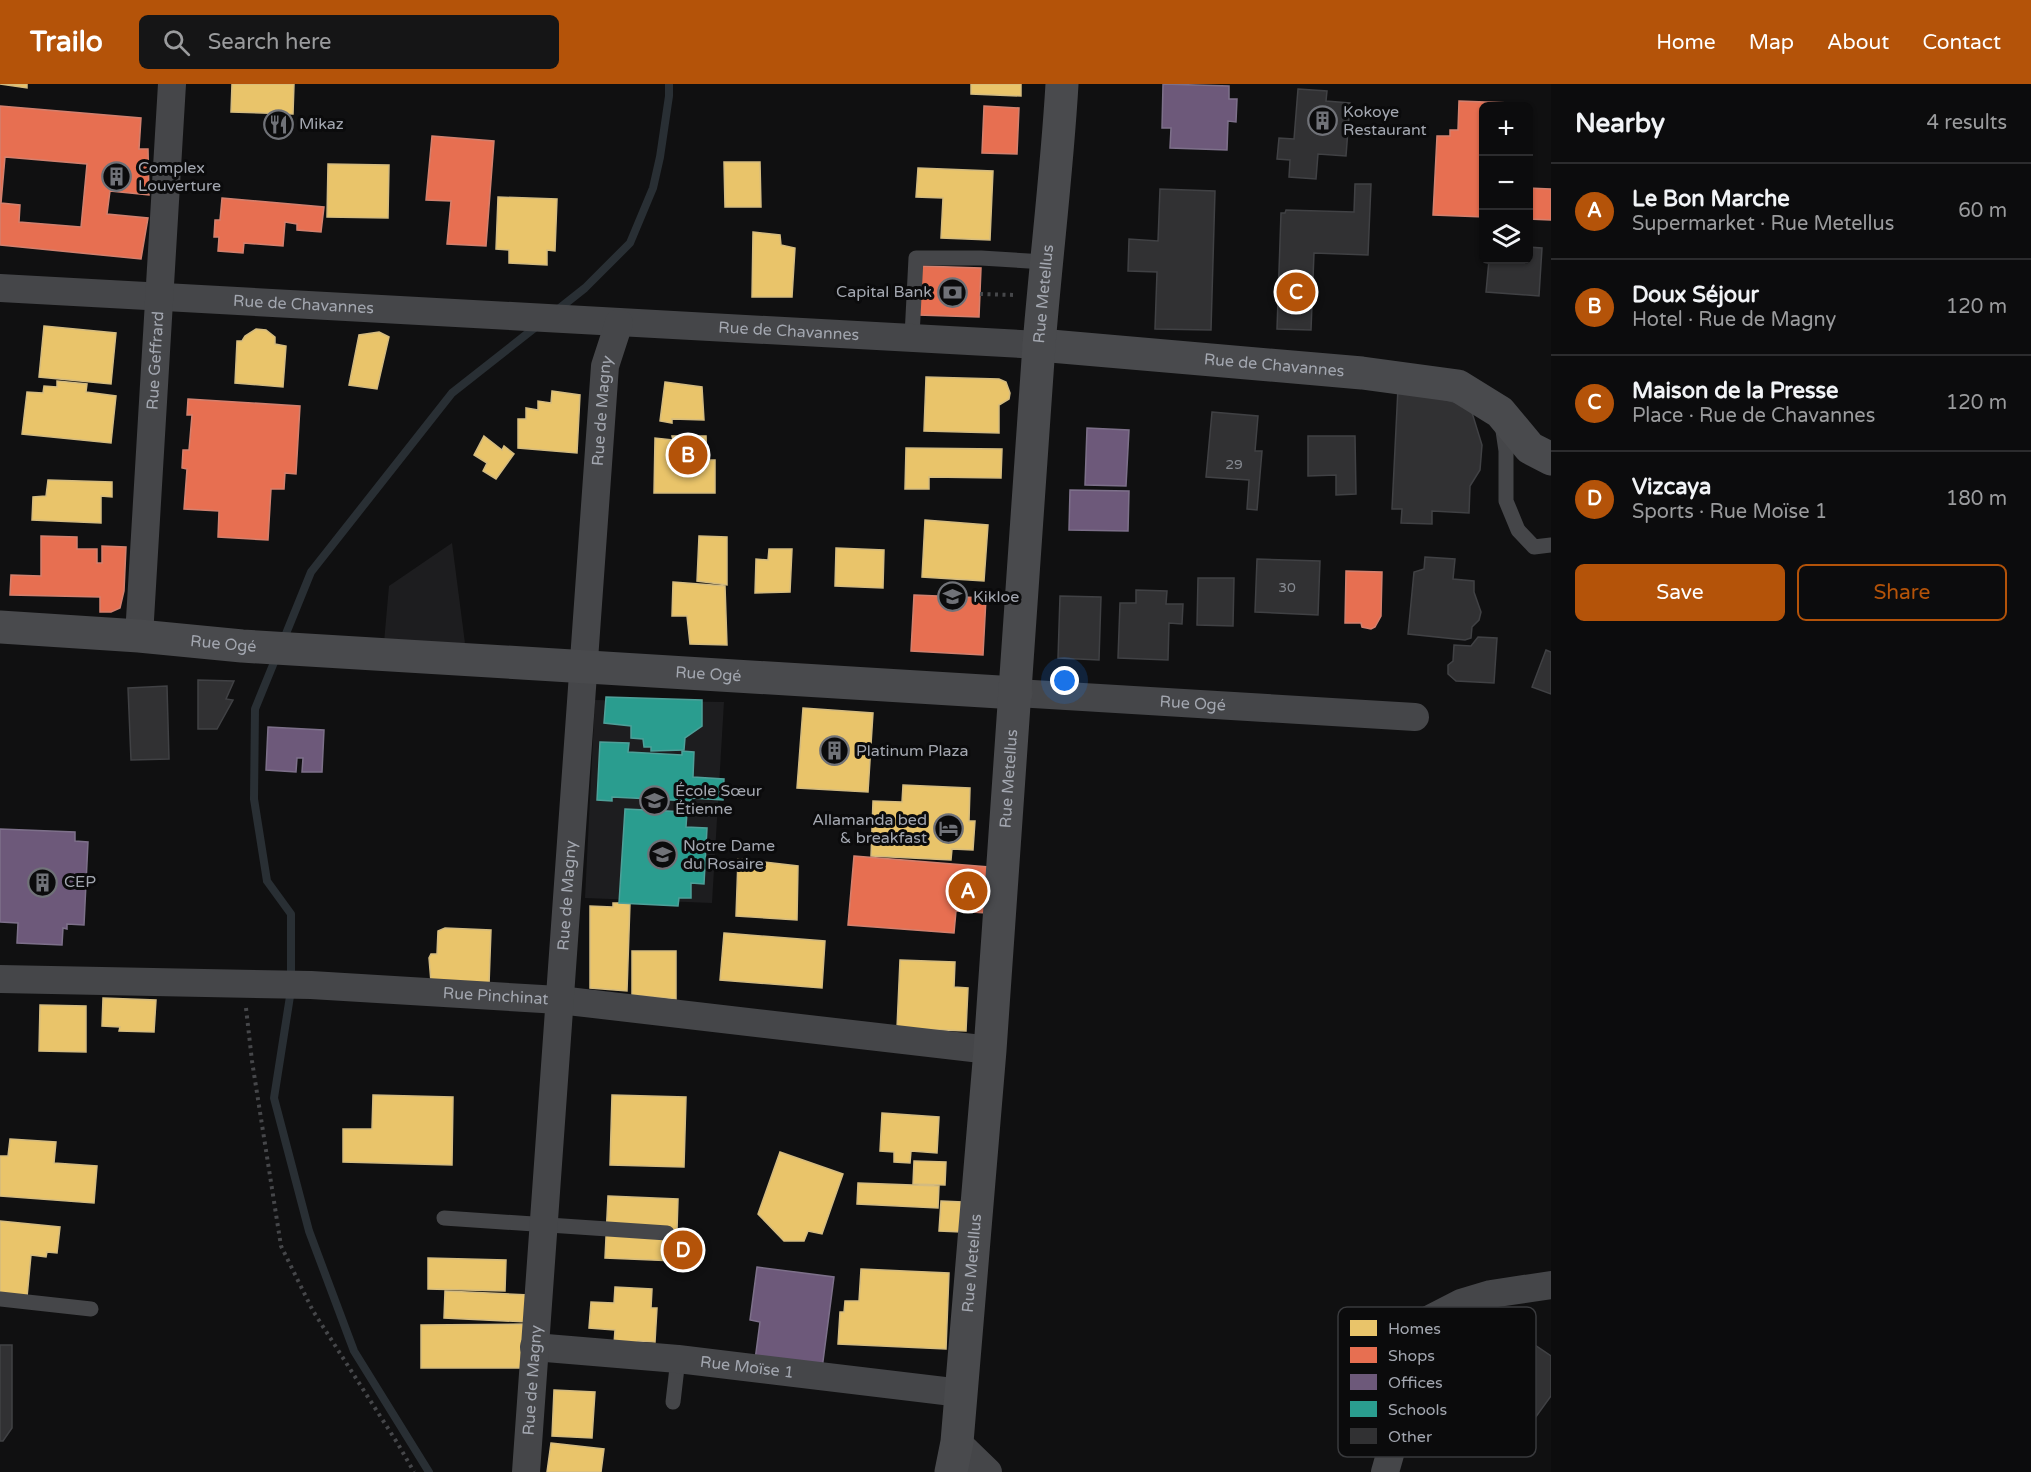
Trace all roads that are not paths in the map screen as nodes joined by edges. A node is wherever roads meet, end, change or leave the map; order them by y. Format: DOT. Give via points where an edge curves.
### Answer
graph roads {
  1 [pos="172,84"];
  2 [pos="1062,84"];
  3 [pos="1045,262"];
  4 [pos="0,288"];
  5 [pos="158,297"];
  6 [pos="619,323"];
  7 [pos="912,336"];
  8 [pos="1039,345"];
  9 [pos="1500,412"];
  10 [pos="1551,459"];
  11 [pos="1551,545"];
  12 [pos="0,627"];
  13 [pos="139,636"];
  14 [pos="585,666"];
  15 [pos="1016,693"];
  16 [pos="1415,717"];
  17 [pos="0,979"];
  18 [pos="559,1000"];
  19 [pos="990,1050"];
  20 [pos="444,1218"];
  21 [pos="543,1225"];
  22 [pos="667,1233"];
  23 [pos="1551,1285"];
  24 [pos="0,1299"];
  25 [pos="1453,1307"];
  26 [pos="91,1309"];
  27 [pos="534,1347"];
  28 [pos="678,1359"];
  29 [pos="961,1393"];
  30 [pos="673,1402"];
  31 [pos="954,1457"];
  32 [pos="1389,1457"];
  33 [pos="526,1472"];
  34 [pos="988,1472"];
  35 [pos="1385,1472"];
  1 -- 5 [label="street, Rue Geffrard"];
  2 -- 3 [label="street, Rue Metellus"];
  3 -- 7 [label="lane" via="916,258"];
  3 -- 8 [label="street, Rue Metellus"];
  4 -- 5 [label="street, Rue de Chavannes"];
  5 -- 6 [label="street, Rue de Chavannes"];
  5 -- 13 [label="street, Rue Geffrard"];
  6 -- 7 [label="street, Rue de Chavannes"];
  6 -- 14 [label="street, Rue de Magny" via="605,366"];
  7 -- 8 [label="street, Rue de Chavannes"];
  8 -- 9 [label="street, Rue de Chavannes" via="1362,373 1458,386"];
  8 -- 15 [label="street, Rue Metellus"];
  9 -- 10 [label="street, Rue de Chavannes" via="1530,448"];
  9 -- 11 [label="lane" via="1506,451 1506,501 1518,530 1534,547"];
  12 -- 13 [label="street, Rue Ogé"];
  13 -- 14 [label="street, Rue Ogé" via="242,646"];
  14 -- 15 [label="street, Rue Ogé"];
  14 -- 18 [label="street, Rue de Magny"];
  15 -- 16 [label="street, Rue Ogé"];
  15 -- 19 [label="street, Rue Metellus"];
  17 -- 18 [label="street, Rue Pinchinat" via="311,985"];
  18 -- 19 [label="street, Rue Pinchinat"];
  18 -- 21 [label="street, Rue de Magny"];
  19 -- 29 [label="street, Rue Metellus"];
  20 -- 21 [label="lane"];
  21 -- 22 [label="lane"];
  21 -- 27 [label="street, Rue de Magny"];
  23 -- 25 [label="street" via="1491,1293"];
  24 -- 26 [label="lane"];
  27 -- 28 [label="street, Rue Moïse 1"];
  27 -- 33 [label="street, Rue de Magny"];
  28 -- 29 [label="street, Rue Moïse 1"];
  28 -- 30 [label="lane"];
  29 -- 31 [label="street, Rue Metellus"];
  31 -- 34 [label="street"];
  32 -- 35 [label="street"];
}
